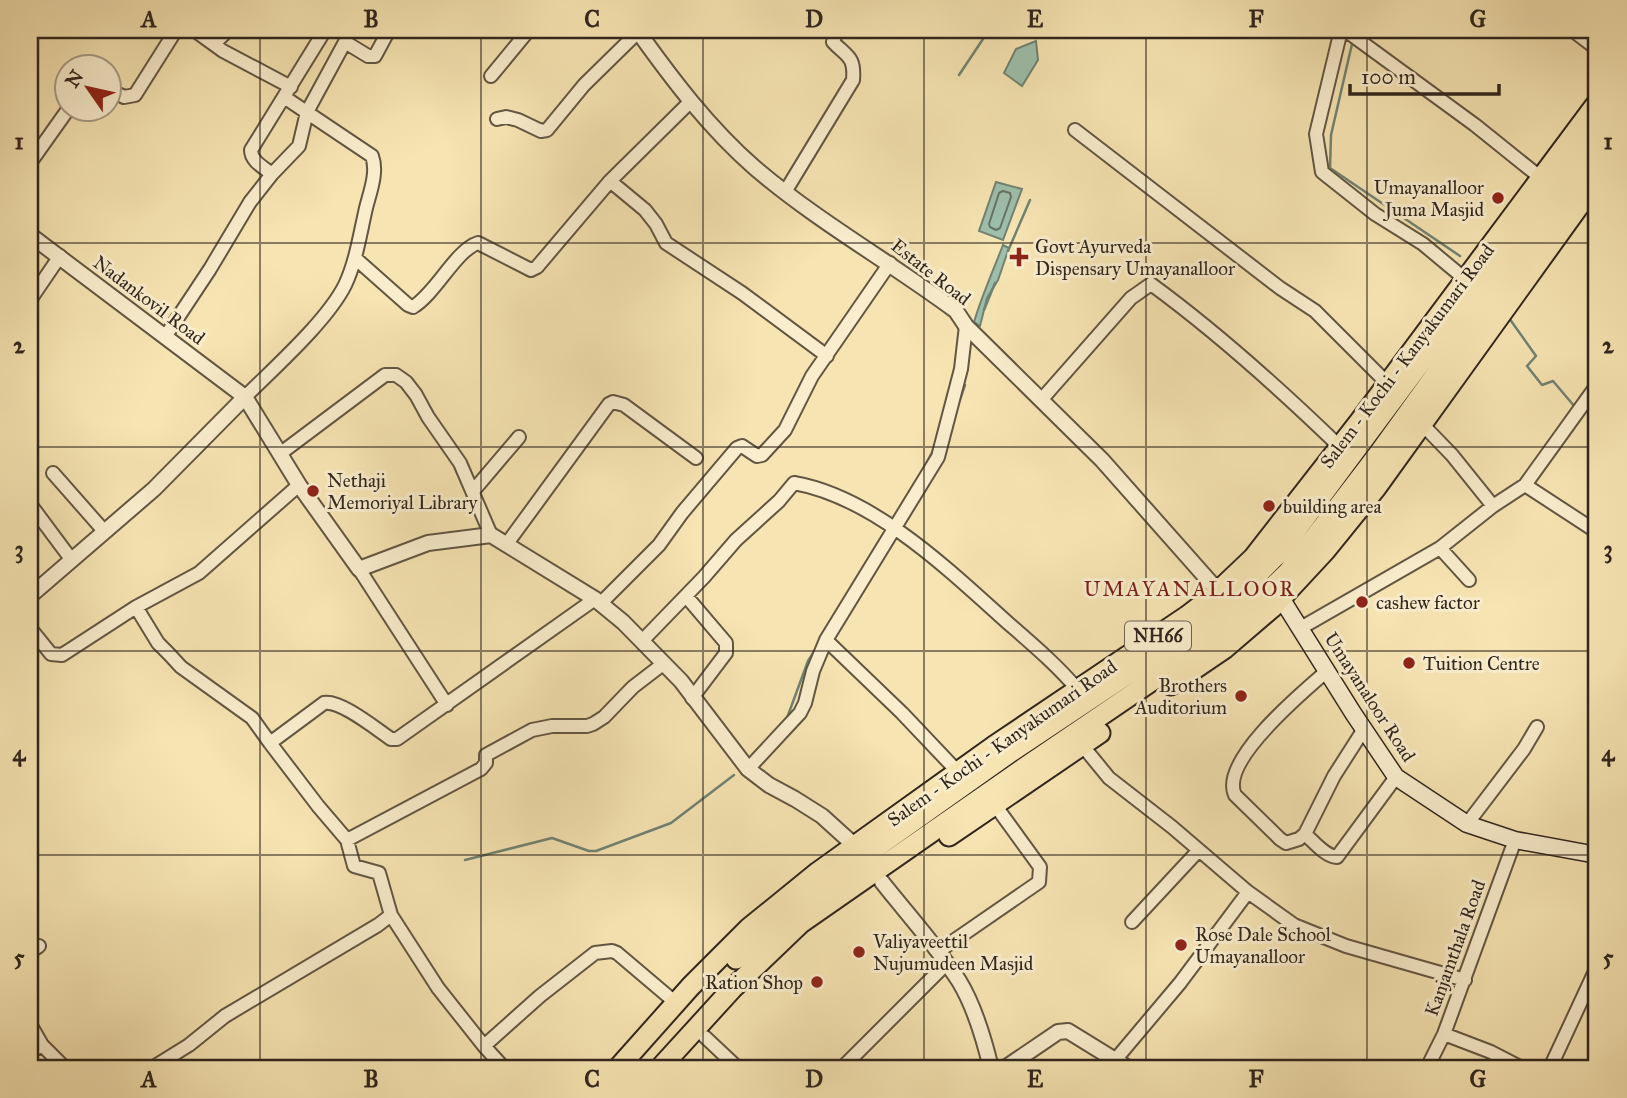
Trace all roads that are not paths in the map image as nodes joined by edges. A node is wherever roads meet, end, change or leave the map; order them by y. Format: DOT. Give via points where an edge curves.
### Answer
graph roads {
  1 [pos="176,30"];
  2 [pos="194,30"];
  3 [pos="228,30"];
  4 [pos="324,30"];
  5 [pos="389,30"];
  6 [pos="529,30"];
  7 [pos="837,30"];
  8 [pos="1343,30"];
  9 [pos="1572,30"];
  10 [pos="638,31"];
  11 [pos="216,42"];
  12 [pos="345,42"];
  13 [pos="1597,49"];
  14 [pos="491,76"];
  15 [pos="287,92"];
  16 [pos="122,96"];
  17 [pos="691,101"];
  18 [pos="1597,103"];
  19 [pos="307,112"];
  20 [pos="497,119"];
  21 [pos="59,122"];
  22 [pos="1597,126"];
  23 [pos="1075,130"];
  24 [pos="1597,151"];
  25 [pos="30,163"];
  26 [pos="272,174"];
  27 [pos="1541,178"];
  28 [pos="610,181"];
  29 [pos="1597,181"];
  30 [pos="785,192"];
  31 [pos="30,235"];
  32 [pos="60,256"];
  33 [pos="355,258"];
  34 [pos="890,263"];
  35 [pos="1465,279"];
  36 [pos="30,300"];
  37 [pos="966,326"];
  38 [pos="165,337"];
  39 [pos="827,356"];
  40 [pos="1388,384"];
  41 [pos="1597,385"];
  42 [pos="245,397"];
  43 [pos="1042,398"];
  44 [pos="1422,424"];
  45 [pos="519,437"];
  46 [pos="1340,447"];
  47 [pos="281,453"];
  48 [pos="696,458"];
  49 [pos="53,473"];
  50 [pos="299,485"];
  51 [pos="1525,485"];
  52 [pos="474,490"];
  53 [pos="30,504"];
  54 [pos="1493,506"];
  55 [pos="894,528"];
  56 [pos="104,531"];
  57 [pos="1597,532"];
  58 [pos="491,535"];
  59 [pos="506,544"];
  60 [pos="1440,548"];
  61 [pos="71,559"];
  62 [pos="359,569"];
  63 [pos="1469,580"];
  64 [pos="1218,591"];
  65 [pos="30,596"];
  66 [pos="686,596"];
  67 [pos="1281,598"];
  68 [pos="598,601"];
  69 [pos="136,607"];
  70 [pos="30,628"];
  71 [pos="1299,629"];
  72 [pos="643,640"];
  73 [pos="826,640"];
  74 [pos="663,664"];
  75 [pos="1327,671"];
  76 [pos="1078,690"];
  77 [pos="692,698"];
  78 [pos="447,705"];
  79 [pos="1537,727"];
  80 [pos="1364,729"];
  81 [pos="270,743"];
  82 [pos="1083,745"];
  83 [pos="748,769"];
  84 [pos="958,772"];
  85 [pos="1396,777"];
  86 [pos="995,805"];
  87 [pos="1466,824"];
  88 [pos="1305,834"];
  89 [pos="347,840"];
  90 [pos="1515,840"];
  91 [pos="854,845"];
  92 [pos="1199,850"];
  93 [pos="1597,855"];
  94 [pos="882,882"];
  95 [pos="1248,892"];
  96 [pos="391,915"];
  97 [pos="1132,922"];
  98 [pos="943,957"];
  99 [pos="1595,976"];
  100 [pos="1465,980"];
  101 [pos="676,1003"];
  102 [pos="30,1024"];
  103 [pos="1444,1034"];
  104 [pos="705,1037"];
  105 [pos="42,1045"];
  106 [pos="484,1046"];
  107 [pos="30,1052"];
  108 [pos="1122,1064"];
  109 [pos="1430,1067"];
  110 [pos="65,1068"];
  111 [pos="152,1068"];
  112 [pos="505,1068"];
  113 [pos="618,1068"];
  114 [pos="636,1068"];
  115 [pos="660,1068"];
  116 [pos="678,1068"];
  117 [pos="738,1068"];
  118 [pos="842,1068"];
  119 [pos="991,1068"];
  120 [pos="1005,1068"];
  121 [pos="1522,1068"];
  122 [pos="1549,1068"];
  1 -- 16 [label="street" via="135,94"];
  2 -- 15 [label="street"];
  3 -- 11 [label="street"];
  4 -- 12 [label="street"];
  4 -- 15 [label="street"];
  5 -- 12 [label="street" via="375,56 368,57"];
  6 -- 14 [label="street"];
  7 -- 30 [label="street" via="833,42 849,56 853,80"];
  8 -- 27 [label="street"];
  8 -- 35 [label="street" via="1316,134 1322,172"];
  9 -- 13 [label="street"];
  10 -- 17 [label="street, Estate Road"];
  10 -- 20 [label="street" via="547,130 506,117"];
  12 -- 19 [label="street"];
  15 -- 19 [label="street"];
  15 -- 26 [label="street" via="251,150"];
  17 -- 28 [label="street"];
  17 -- 30 [label="street, Estate Road" via="726,141"];
  18 -- 27 [label="highway, Salem - Kochi - Kanyakumari Road / NH66"];
  19 -- 26 [label="street" via="299,146"];
  19 -- 33 [label="street" via="372,156 374,162"];
  21 -- 25 [label="street"];
  22 -- 114 [label="highway" via="1279,552 1219,614 1011,752 788,910 716,978"];
  23 -- 40 [label="street" via="1315,311"];
  24 -- 115 [label="highway" via="1379,453 1278,582 1231,627 801,923"];
  26 -- 38 [label="street"];
  27 -- 35 [label="highway, Salem - Kochi - Kanyakumari Road / NH66"];
  28 -- 33 [label="street" via="537,267 527,269 483,244 472,244 413,307"];
  28 -- 39 [label="street" via="645,210 666,243"];
  29 -- 44 [label="highway, NH66"];
  30 -- 34 [label="street, Estate Road"];
  31 -- 32 [label="street, Nadankovil Road"];
  32 -- 36 [label="street"];
  32 -- 38 [label="street, Nadankovil Road"];
  33 -- 42 [label="street" via="338,297"];
  34 -- 37 [label="street, Estate Road" via="956,311"];
  34 -- 39 [label="street"];
  35 -- 40 [label="highway, Salem - Kochi - Kanyakumari Road / NH66"];
  37 -- 43 [label="street, Estate Road"];
  37 -- 55 [label="street" via="961,369 938,457"];
  38 -- 42 [label="street, Nadankovil Road"];
  39 -- 68 [label="street" via="785,430 767,451 757,456 742,446 737,448 659,545"];
  40 -- 46 [label="highway, Salem - Kochi - Kanyakumari Road / NH66"];
  41 -- 51 [label="street"];
  42 -- 47 [label="street"];
  42 -- 56 [label="street" via="154,489"];
  43 -- 46 [label="street" via="1131,298 1151,284 1245,359"];
  43 -- 64 [label="street, Estate Road"];
  44 -- 54 [label="street"];
  44 -- 67 [label="highway, NH66" via="1325,551"];
  45 -- 52 [label="street"];
  46 -- 64 [label="highway, Salem - Kochi - Kanyakumari Road / NH66" via="1253,558"];
  47 -- 50 [label="street"];
  47 -- 52 [label="street" via="385,375 397,375 416,395"];
  48 -- 59 [label="street" via="624,405 613,402"];
  49 -- 56 [label="street"];
  50 -- 62 [label="street"];
  50 -- 69 [label="street" via="200,573"];
  51 -- 54 [label="street"];
  51 -- 57 [label="street"];
  52 -- 58 [label="street"];
  53 -- 61 [label="street"];
  54 -- 60 [label="street"];
  55 -- 66 [label="street" via="832,494 794,483"];
  55 -- 73 [label="street"];
  55 -- 76 [label="street" via="959,578"];
  56 -- 61 [label="street"];
  58 -- 59 [label="street"];
  58 -- 62 [label="street" via="428,543"];
  59 -- 68 [label="street"];
  60 -- 63 [label="street"];
  60 -- 71 [label="street"];
  61 -- 65 [label="street"];
  62 -- 78 [label="street"];
  64 -- 76 [label="highway, Salem - Kochi - Kanyakumari Road / NH66"];
  66 -- 72 [label="street"];
  66 -- 77 [label="street" via="726,643 726,653"];
  67 -- 71 [label="main road, Umayanaloor Road"];
  67 -- 82 [label="highway, NH66" via="1224,649"];
  68 -- 72 [label="street"];
  68 -- 78 [label="street"];
  69 -- 70 [label="street" via="62,656 51,654"];
  69 -- 81 [label="street" via="158,643 181,667 252,718"];
  71 -- 75 [label="main road, Umayanaloor Road"];
  72 -- 74 [label="street"];
  73 -- 83 [label="street" via="800,713"];
  73 -- 84 [label="street"];
  74 -- 77 [label="street"];
  74 -- 89 [label="street" via="593,724 532,730 485,755 481,769"];
  75 -- 80 [label="main road, Umayanaloor Road"];
  75 -- 88 [label="street" via="1278,714 1247,751 1232,789 1286,843"];
  76 -- 84 [label="highway, Salem - Kochi - Kanyakumari Road / NH66"];
  77 -- 83 [label="street"];
  78 -- 81 [label="street" via="403,736 391,739 340,706 324,703"];
  79 -- 87 [label="street"];
  80 -- 85 [label="main road, Umayanaloor Road"];
  80 -- 88 [label="street"];
  81 -- 89 [label="street"];
  82 -- 86 [label="highway, NH66"];
  82 -- 92 [label="street" via="1109,778"];
  83 -- 91 [label="street" via="822,816"];
  84 -- 91 [label="highway, Salem - Kochi - Kanyakumari Road / NH66"];
  85 -- 87 [label="main road, Umayanaloor Road"];
  85 -- 88 [label="street" via="1337,857"];
  86 -- 94 [label="highway, NH66"];
  86 -- 98 [label="street" via="1040,867 1038,882"];
  87 -- 90 [label="main road, Umayanaloor Road"];
  89 -- 96 [label="street" via="354,866 379,873"];
  90 -- 93 [label="main road, Umayanaloor Road"];
  90 -- 100 [label="street, Kanjamthala Road"];
  91 -- 101 [label="highway, Salem - Kochi - Kanyakumari Road / NH66" via="749,928"];
  92 -- 95 [label="street"];
  92 -- 97 [label="street"];
  94 -- 98 [label="street"];
  94 -- 104 [label="highway, NH66" via="828,919 756,979"];
  95 -- 100 [label="street" via="1294,925 1346,946"];
  95 -- 108 [label="street"];
  96 -- 106 [label="street" via="438,988"];
  96 -- 111 [label="street" via="225,1016"];
  98 -- 118 [label="street"];
  98 -- 119 [label="street" via="976,1017"];
  99 -- 122 [label="street"];
  100 -- 103 [label="street, Kanjamthala Road"];
  101 -- 106 [label="street" via="617,953 595,953"];
  101 -- 113 [label="highway, Salem - Kochi - Kanyakumari Road / NH66"];
  102 -- 105 [label="street"];
  103 -- 109 [label="street, Kanjamthala Road"];
  103 -- 121 [label="street"];
  104 -- 116 [label="highway, NH66"];
  104 -- 117 [label="street"];
  105 -- 107 [label="street"];
  105 -- 110 [label="street"];
  106 -- 112 [label="street"];
  108 -- 120 [label="street" via="1068,1031 1058,1032"];
}
